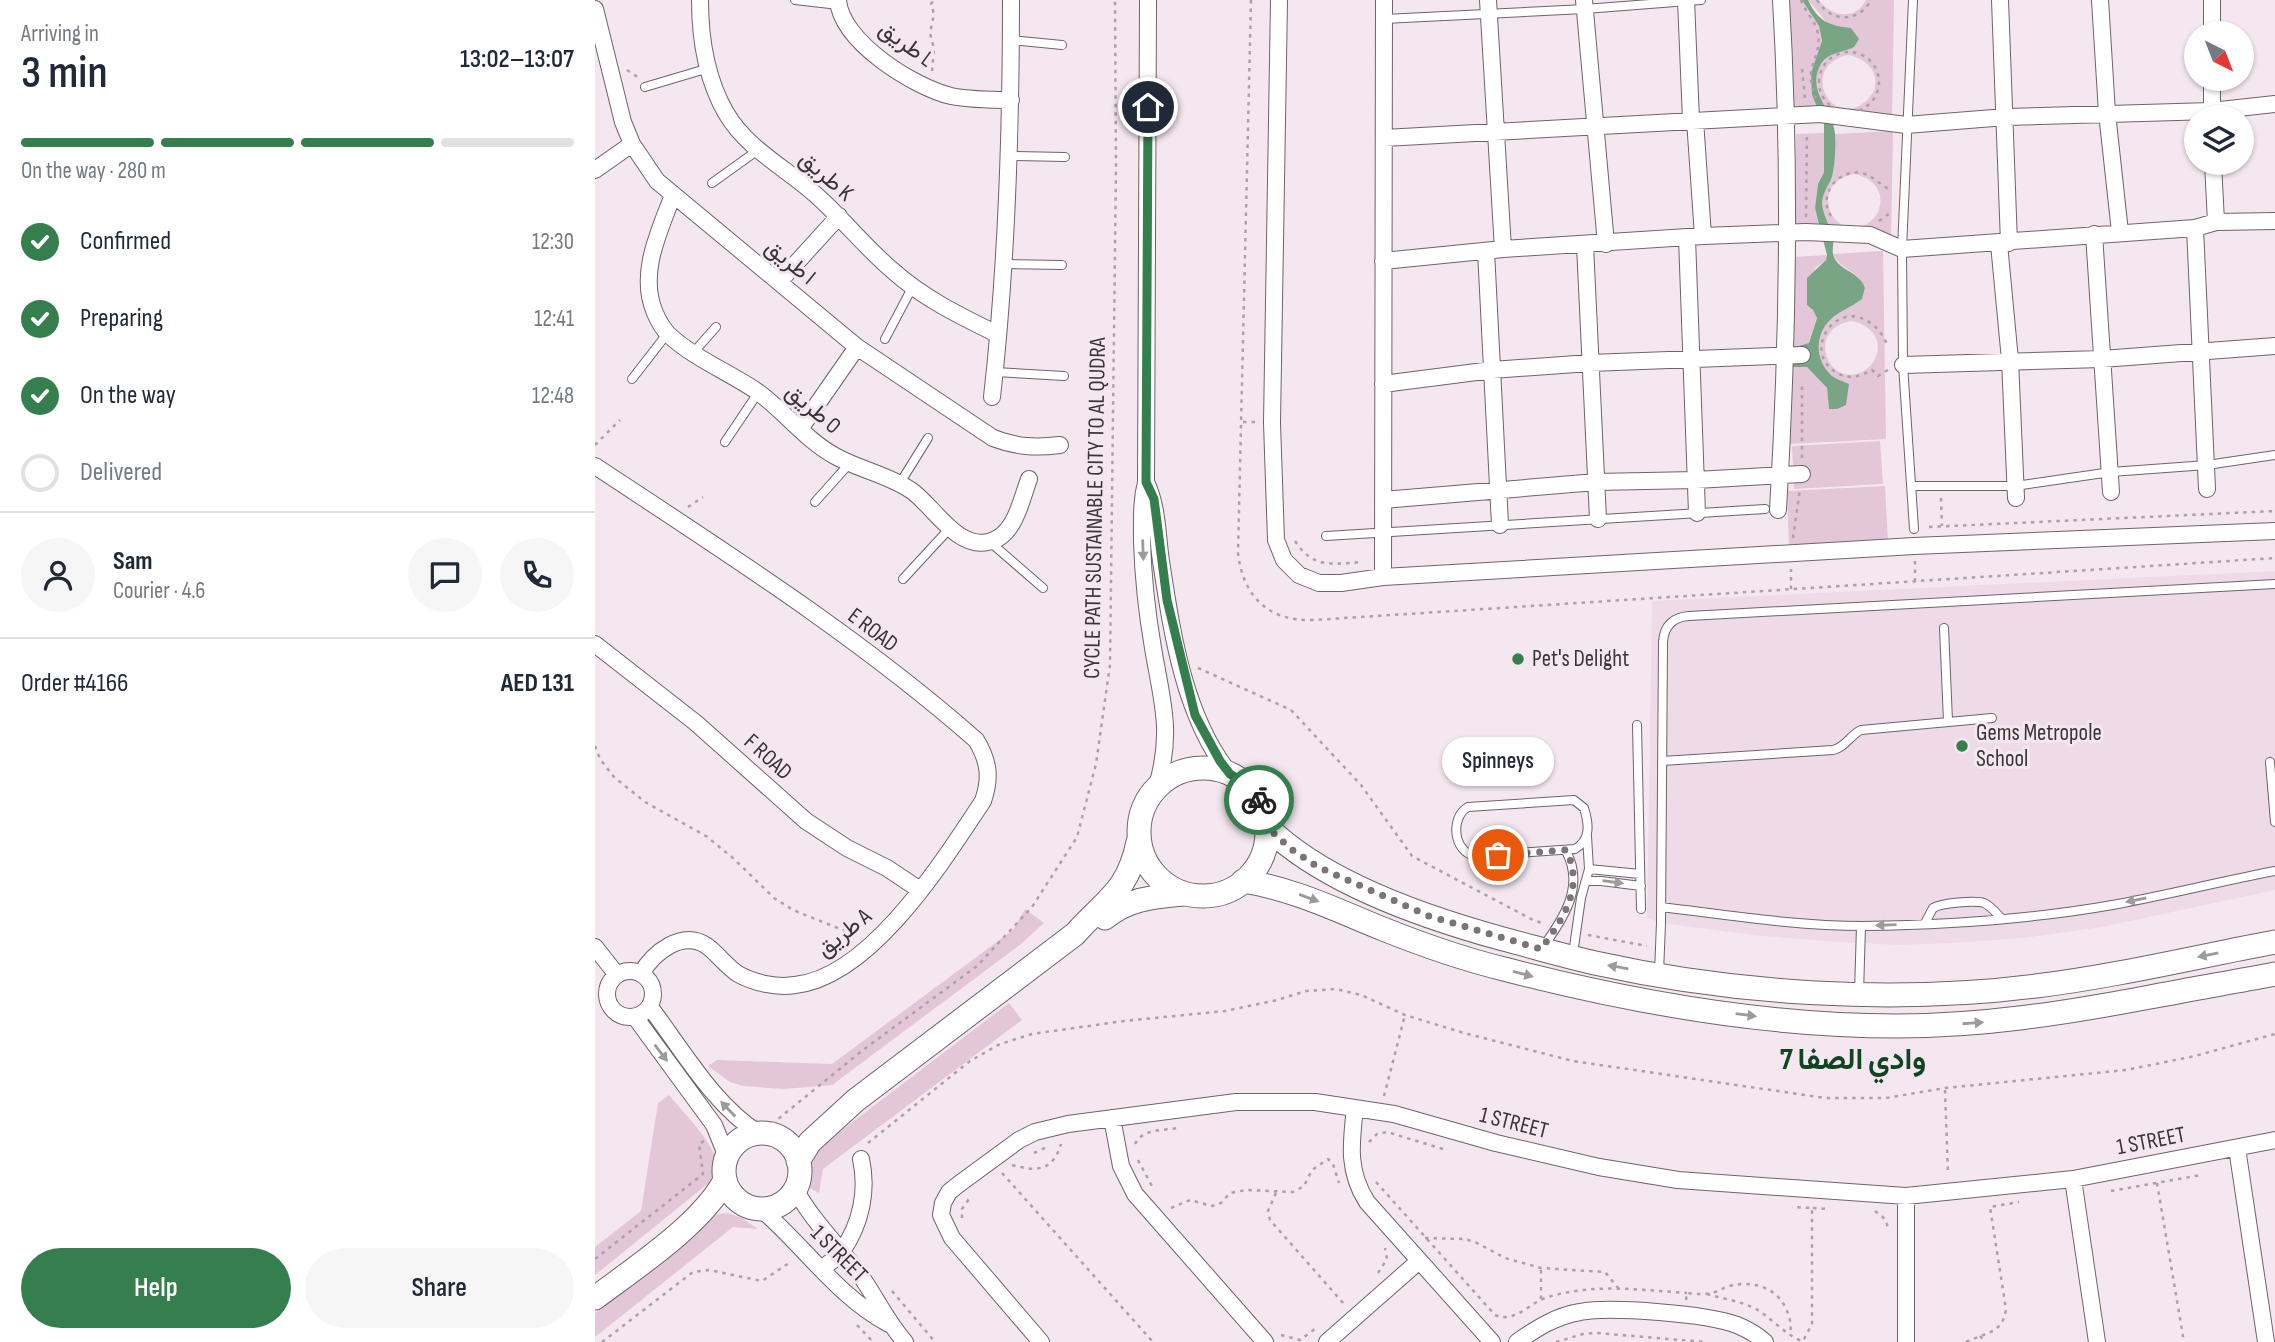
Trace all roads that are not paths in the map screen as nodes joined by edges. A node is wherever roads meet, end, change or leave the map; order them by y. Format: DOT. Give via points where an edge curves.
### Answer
graph roads {
  1 [pos="700,0"];
  2 [pos="795,0"];
  3 [pos="1011,0"];
  4 [pos="1148,0"];
  5 [pos="1279,0"];
  6 [pos="1384,0"];
  7 [pos="1691,0"];
  8 [pos="1781,0"];
  9 [pos="1913,0"];
  10 [pos="2000,0"];
  11 [pos="2100,0"];
  12 [pos="2212,0"];
  13 [pos="839,3"];
  14 [pos="1585,5"];
  15 [pos="1489,6"];
  16 [pos="595,9"];
  17 [pos="1384,19"];
  18 [pos="2212,21"];
  19 [pos="1011,40"];
  20 [pos="1062,46"];
  21 [pos="709,68"];
  22 [pos="645,87"];
  23 [pos="1011,100"];
  24 [pos="2275,104"];
  25 [pos="2254,107"];
  26 [pos="2107,113"];
  27 [pos="2184,114"];
  28 [pos="1787,115"];
  29 [pos="2006,117"];
  30 [pos="1693,120"];
  31 [pos="1906,125"];
  32 [pos="1595,126"];
  33 [pos="1496,131"];
  34 [pos="1384,138"];
  35 [pos="632,144"];
  36 [pos="758,150"];
  37 [pos="1010,156"];
  38 [pos="1065,157"];
  39 [pos="595,170"];
  40 [pos="2213,175"];
  41 [pos="712,183"];
  42 [pos="673,195"];
  43 [pos="838,216"];
  44 [pos="2275,221"];
  45 [pos="2215,222"];
  46 [pos="2195,228"];
  47 [pos="2120,232"];
  48 [pos="1787,233"];
  49 [pos="2094,234"];
  50 [pos="1695,237"];
  51 [pos="2004,243"];
  52 [pos="1606,244"];
  53 [pos="1585,245"];
  54 [pos="1902,249"];
  55 [pos="1494,250"];
  56 [pos="1383,261"];
  57 [pos="1004,264"];
  58 [pos="1062,265"];
  59 [pos="779,282"];
  60 [pos="913,286"];
  61 [pos="716,327"];
  62 [pos="667,334"];
  63 [pos="997,334"];
  64 [pos="885,339"];
  65 [pos="2275,346"];
  66 [pos="857,347"];
  67 [pos="2201,351"];
  68 [pos="693,353"];
  69 [pos="1794,356"];
  70 [pos="2102,359"];
  71 [pos="1691,360"];
  72 [pos="2010,360"];
  73 [pos="1903,361"];
  74 [pos="1590,363"];
  75 [pos="1492,370"];
  76 [pos="995,372"];
  77 [pos="1064,376"];
  78 [pos="632,379"];
  79 [pos="1383,384"];
  80 [pos="758,393"];
  81 [pos="992,397"];
  82 [pos="800,429"];
  83 [pos="928,438"];
  84 [pos="725,442"];
  85 [pos="1060,445"];
  86 [pos="2275,455"];
  87 [pos="849,464"];
  88 [pos="595,466"];
  89 [pos="2207,466"];
  90 [pos="2111,472"];
  91 [pos="1802,474"];
  92 [pos="1780,475"];
  93 [pos="1029,479"];
  94 [pos="1696,480"];
  95 [pos="1146,482"];
  96 [pos="1596,482"];
  97 [pos="900,483"];
  98 [pos="1912,486"];
  99 [pos="1498,488"];
  100 [pos="2207,489"];
  101 [pos="2015,492"];
  102 [pos="2111,492"];
  103 [pos="1383,500"];
  104 [pos="815,502"];
  105 [pos="1771,510"];
  106 [pos="1697,513"];
  107 [pos="1598,519"];
  108 [pos="1500,525"];
  109 [pos="951,527"];
  110 [pos="1914,529"];
  111 [pos="2275,531"];
  112 [pos="1383,532"];
  113 [pos="1326,536"];
  114 [pos="990,542"];
  115 [pos="1383,577"];
  116 [pos="903,579"];
  117 [pos="2275,584"];
  118 [pos="1043,588"];
  119 [pos="1944,628"];
  120 [pos="595,644"];
  121 [pos="1992,718"];
  122 [pos="1948,721"];
  123 [pos="1637,725"];
  124 [pos="1662,761"];
  125 [pos="2270,762"];
  126 [pos="1230,774"];
  127 [pos="1157,786"];
  128 [pos="2275,822"];
  129 [pos="1267,827"];
  130 [pos="1587,836"];
  131 [pos="1138,842"];
  132 [pos="1566,850"];
  133 [pos="1589,869"];
  134 [pos="2275,871"];
  135 [pos="1640,874"];
  136 [pos="1243,881"];
  137 [pos="1586,881"];
  138 [pos="1641,886"];
  139 [pos="920,890"];
  140 [pos="1185,894"];
  141 [pos="1576,897"];
  142 [pos="1661,907"];
  143 [pos="1641,909"];
  144 [pos="2002,919"];
  145 [pos="1925,923"];
  146 [pos="1861,926"];
  147 [pos="1075,934"];
  148 [pos="2275,942"];
  149 [pos="595,947"];
  150 [pos="1541,949"];
  151 [pos="1573,957"];
  152 [pos="641,974"];
  153 [pos="1659,974"];
  154 [pos="2275,974"];
  155 [pos="617,975"];
  156 [pos="1859,995"];
  157 [pos="650,1007"];
  158 [pos="602,1008"];
  159 [pos="635,1017"];
  160 [pos="856,1100"];
  161 [pos="1360,1108"];
  162 [pos="1112,1118"];
  163 [pos="770,1132"];
  164 [pos="2275,1140"];
  165 [pos="2237,1148"];
  166 [pos="727,1157"];
  167 [pos="861,1159"];
  168 [pos="798,1161"];
  169 [pos="2073,1179"];
  170 [pos="725,1180"];
  171 [pos="795,1189"];
  172 [pos="1906,1196"];
  173 [pos="754,1208"];
  174 [pos="674,1238"];
  175 [pos="841,1252"];
  176 [pos="1419,1261"];
  177 [pos="821,1269"];
  178 [pos="866,1284"];
  179 [pos="595,1298"];
  180 [pos="850,1299"];
  181 [pos="889,1324"];
  182 [pos="1271,1338"];
  183 [pos="905,1342"];
  184 [pos="1041,1342"];
  185 [pos="1327,1342"];
  186 [pos="1492,1342"];
  187 [pos="1517,1342"];
  188 [pos="1765,1342"];
  189 [pos="1906,1342"];
  190 [pos="2097,1342"];
  191 [pos="2266,1342"];
  1 -- 21 [label="street, طريق K"];
  2 -- 13 [label="lane"];
  3 -- 19 [label="street"];
  4 -- 95 [label="street"];
  5 -- 115 [label="street" via="1272,423 1276,540 1284,560 1299,575 1319,583"];
  6 -- 17 [label="street"];
  7 -- 14 [label="lane"];
  7 -- 30 [label="street"];
  8 -- 28 [label="street"];
  9 -- 31 [label="lane"];
  10 -- 29 [label="street"];
  11 -- 26 [label="street"];
  12 -- 18 [label="street"];
  13 -- 23 [label="street, طريق L" via="846,25 859,38 888,64 928,88 951,96"];
  14 -- 15 [label="lane"];
  14 -- 32 [label="street"];
  15 -- 17 [label="lane"];
  15 -- 33 [label="street"];
  16 -- 35 [label="street, طريق I"];
  17 -- 34 [label="street"];
  19 -- 20 [label="lane"];
  19 -- 23 [label="street"];
  21 -- 22 [label="lane"];
  21 -- 36 [label="street, طريق K" via="726,113"];
  23 -- 37 [label="street"];
  24 -- 25 [label="street"];
  26 -- 27 [label="street"];
  26 -- 29 [label="street"];
  26 -- 47 [label="street"];
  28 -- 30 [label="street"];
  28 -- 31 [label="street" via="1821,114"];
  28 -- 48 [label="street"];
  29 -- 31 [label="street"];
  29 -- 51 [label="street"];
  30 -- 32 [label="street"];
  30 -- 50 [label="street"];
  31 -- 54 [label="lane"];
  32 -- 33 [label="street"];
  32 -- 52 [label="street"];
  33 -- 34 [label="street"];
  33 -- 55 [label="street"];
  34 -- 56 [label="street"];
  35 -- 39 [label="street"];
  35 -- 42 [label="street, طريق I" via="657,181"];
  36 -- 41 [label="lane"];
  36 -- 43 [label="street, طريق K"];
  37 -- 38 [label="lane"];
  37 -- 57 [label="street"];
  40 -- 45 [label="street"];
  42 -- 59 [label="street, طريق I"];
  42 -- 62 [label="street, طريق O" via="650,262 649,287"];
  43 -- 59 [label="street"];
  43 -- 60 [label="street, طريق K"];
  44 -- 45 [label="street"];
  45 -- 46 [label="street"];
  46 -- 47 [label="street"];
  46 -- 67 [label="street"];
  47 -- 49 [label="street"];
  48 -- 50 [label="street"];
  48 -- 54 [label="street" via="1870,235"];
  48 -- 69 [label="street"];
  49 -- 51 [label="street"];
  49 -- 70 [label="street"];
  50 -- 52 [label="street"];
  50 -- 71 [label="street"];
  51 -- 54 [label="street"];
  51 -- 72 [label="street"];
  52 -- 53 [label="street"];
  53 -- 55 [label="street"];
  53 -- 74 [label="street"];
  54 -- 73 [label="lane"];
  55 -- 56 [label="street"];
  55 -- 75 [label="street"];
  56 -- 79 [label="street"];
  57 -- 58 [label="lane"];
  57 -- 63 [label="street"];
  59 -- 66 [label="street, طريق I"];
  60 -- 63 [label="street, طريق K" via="951,312"];
  60 -- 64 [label="lane"];
  61 -- 68 [label="lane"];
  62 -- 68 [label="street, طريق O"];
  62 -- 78 [label="lane"];
  63 -- 76 [label="street"];
  65 -- 67 [label="street"];
  66 -- 82 [label="street"];
  66 -- 85 [label="street, طريق I" via="993,438 1015,446"];
  67 -- 70 [label="street"];
  67 -- 89 [label="street"];
  68 -- 80 [label="street, طريق O"];
  69 -- 71 [label="street"];
  69 -- 92 [label="street"];
  70 -- 72 [label="street"];
  70 -- 90 [label="street"];
  71 -- 74 [label="street"];
  71 -- 94 [label="street"];
  72 -- 73 [label="street"];
  72 -- 101 [label="street"];
  73 -- 98 [label="lane"];
  74 -- 75 [label="street"];
  74 -- 96 [label="street"];
  75 -- 79 [label="street"];
  75 -- 99 [label="street"];
  76 -- 77 [label="lane"];
  76 -- 81 [label="street"];
  79 -- 103 [label="street"];
  80 -- 82 [label="street, طريق O"];
  80 -- 84 [label="lane"];
  82 -- 87 [label="street, طريق O"];
  83 -- 97 [label="lane"];
  86 -- 89 [label="lane"];
  87 -- 97 [label="street, طريق O"];
  87 -- 104 [label="lane"];
  88 -- 139 [label="street, E ROAD" via="807,609 976,740 988,769 983,801"];
  89 -- 90 [label="lane"];
  89 -- 100 [label="street"];
  90 -- 101 [label="lane"];
  90 -- 102 [label="street"];
  91 -- 92 [label="street"];
  92 -- 94 [label="street"];
  92 -- 105 [label="street"];
  93 -- 114 [label="street" via="1010,528"];
  94 -- 96 [label="street"];
  94 -- 106 [label="street"];
  95 -- 126 [label="street" via="1154,499 1167,600 1190,698 1202,731"];
  95 -- 127 [label="street, one-way" via="1142,509 1145,586 1166,718"];
  96 -- 99 [label="street"];
  96 -- 107 [label="street"];
  97 -- 109 [label="street, طريق O"];
  98 -- 101 [label="lane" via="1941,484"];
  98 -- 110 [label="lane"];
  99 -- 103 [label="street"];
  99 -- 108 [label="street"];
  103 -- 112 [label="street"];
  105 -- 106 [label="lane"];
  106 -- 107 [label="lane"];
  107 -- 108 [label="lane"];
  108 -- 112 [label="lane"];
  109 -- 114 [label="street, طريق O" via="966,540"];
  109 -- 116 [label="lane"];
  111 -- 115 [label="street" via="1887,547"];
  112 -- 113 [label="lane"];
  112 -- 115 [label="street"];
  114 -- 118 [label="lane"];
  117 -- 124 [label="lane" via="1681,617 1673,620 1664,634"];
  119 -- 122 [label="lane"];
  120 -- 139 [label="street, F ROAD" via="696,723 806,821"];
  121 -- 122 [label="lane"];
  122 -- 124 [label="lane" via="1861,730 1833,750"];
  123 -- 135 [label="lane"];
  124 -- 142 [label="lane"];
  125 -- 128 [label="lane"];
  126 -- 127 [label="street" via="1214,768 1189,769"];
  126 -- 129 [label="street" via="1254,793"];
  127 -- 131 [label="street" via="1140,818"];
  129 -- 136 [label="street" via="1259,863"];
  129 -- 150 [label="street" via="1311,863 1380,896 1466,928"];
  130 -- 132 [label="lane" via="1579,847"];
  130 -- 132 [label="lane" via="1584,808 1574,800 1468,807 1458,818 1459,846 1470,855"];
  130 -- 133 [label="lane"];
  131 -- 140 [label="street" via="1155,875"];
  131 -- 147 [label="street" via="1121,887"];
  132 -- 141 [label="lane"];
  133 -- 135 [label="lane"];
  133 -- 137 [label="lane"];
  134 -- 144 [label="lane, one-way" via="2118,904"];
  135 -- 138 [label="lane"];
  136 -- 140 [label="street" via="1210,896"];
  136 -- 154 [label="street, one-way" via="1307,896 1449,953 1578,989 1798,1021 1895,1026 1999,1021"];
  137 -- 138 [label="lane, one-way"];
  137 -- 141 [label="lane"];
  138 -- 143 [label="lane"];
  139 -- 152 [label="street, طريق A" via="880,937 844,967 810,984 755,981 739,975 706,945 686,940 652,958"];
  140 -- 147 [label="street" via="1131,902"];
  141 -- 150 [label="lane"];
  141 -- 151 [label="lane"];
  142 -- 146 [label="lane"];
  142 -- 153 [label="lane"];
  144 -- 145 [label="lane"];
  144 -- 145 [label="lane" via="1981,902 1936,906"];
  145 -- 146 [label="lane, one-way"];
  146 -- 156 [label="lane"];
  147 -- 160 [label="street"];
  148 -- 156 [label="street, one-way" via="2034,986"];
  149 -- 155 [label="street"];
  150 -- 151 [label="street"];
  153 -- 151 [label="street, one-way"];
  152 -- 155 [label="street"];
  152 -- 157 [label="street" via="653,988"];
  153 -- 156 [label="street" via="1802,993"];
  155 -- 158 [label="street" via="608,985"];
  157 -- 159 [label="street"];
  163 -- 157 [label="street, one-way" via="739,1120 721,1102"];
  158 -- 159 [label="street"];
  159 -- 166 [label="street, one-way" via="717,1130"];
  160 -- 163 [label="street" via="800,1133"];
  160 -- 168 [label="street" via="810,1142"];
  161 -- 162 [label="street, 1 STREET" via="1315,1102 1236,1102"];
  161 -- 172 [label="street, 1 STREET" via="1599,1167 1678,1180"];
  161 -- 176 [label="street" via="1351,1162 1359,1190"];
  162 -- 182 [label="street" via="1121,1166 1135,1194"];
  162 -- 184 [label="street, 1 STREET" via="1035,1132 1004,1149 949,1192 943,1203 941,1215 952,1238"];
  163 -- 166 [label="street" via="737,1143"];
  163 -- 168 [label="street" via="791,1147"];
  164 -- 165 [label="street, 1 STREET"];
  165 -- 169 [label="street, 1 STREET"];
  165 -- 191 [label="street"];
  166 -- 170 [label="street"];
  167 -- 175 [label="street" via="865,1192"];
  168 -- 171 [label="street"];
  169 -- 172 [label="street, 1 STREET"];
  169 -- 190 [label="street"];
  170 -- 173 [label="street" via="732,1196"];
  170 -- 174 [label="street"];
  171 -- 173 [label="street" via="784,1202"];
  171 -- 175 [label="street, 1 STREET"];
  172 -- 189 [label="street"];
  173 -- 174 [label="street" via="716,1212"];
  173 -- 177 [label="street, 1 STREET"];
  174 -- 179 [label="street"];
  175 -- 177 [label="street"];
  175 -- 178 [label="street, 1 STREET"];
  176 -- 185 [label="street"];
  176 -- 186 [label="street"];
  177 -- 180 [label="street, 1 STREET"];
  178 -- 180 [label="street"];
  178 -- 181 [label="street, 1 STREET"];
  180 -- 181 [label="street, 1 STREET"];
  181 -- 183 [label="street, 1 STREET"];
  187 -- 188 [label="street" via="1552,1319 1582,1311 1613,1310 1683,1315 1736,1325"];
}
